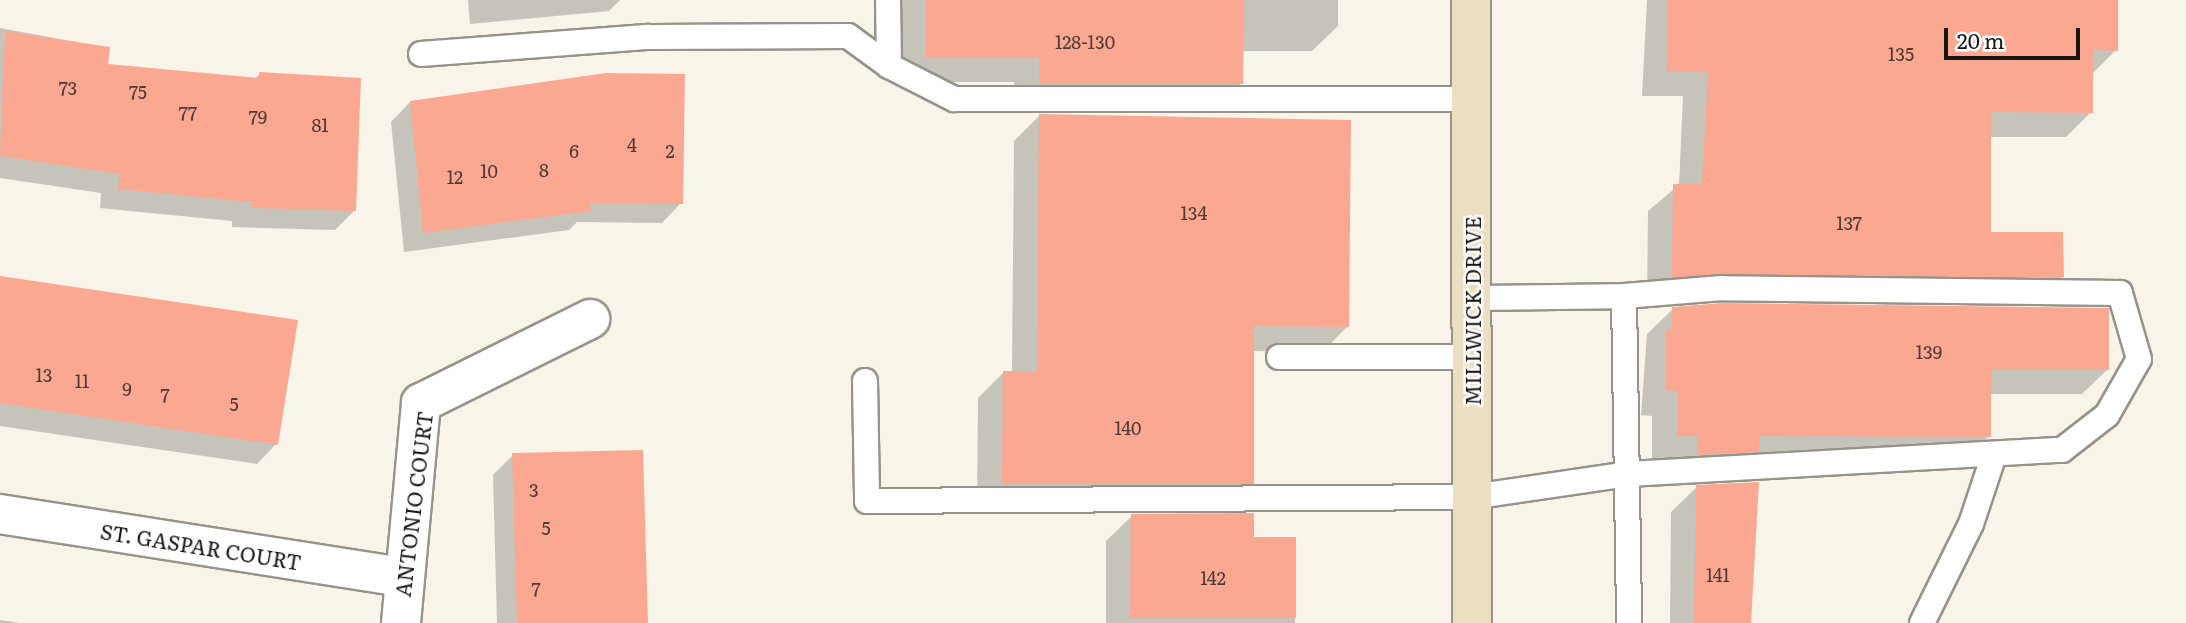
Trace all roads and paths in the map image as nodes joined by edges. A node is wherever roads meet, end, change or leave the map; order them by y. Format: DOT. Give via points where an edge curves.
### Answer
graph roads {
  1 [pos="888,0"];
  2 [pos="1471,0"];
  3 [pos="421,54"];
  4 [pos="889,66"];
  5 [pos="1472,99"];
  6 [pos="1624,296"];
  7 [pos="1471,298"];
  8 [pos="590,319"];
  9 [pos="1279,357"];
  10 [pos="1472,358"];
  11 [pos="865,381"];
  12 [pos="1994,455"];
  13 [pos="1627,474"];
  14 [pos="1472,497"];
  15 [pos="0,514"];
  16 [pos="402,577"];
  17 [pos="401,623"];
  18 [pos="1472,623"];
  19 [pos="1629,623"];
  20 [pos="1922,623"];
  1 -- 4 [label="lane"];
  2 -- 5 [label="street, MILLWICK DRIVE"];
  3 -- 4 [label="lane" via="649,37 848,36"];
  4 -- 5 [label="lane" via="954,99"];
  5 -- 7 [label="street, MILLWICK DRIVE"];
  6 -- 7 [label="lane"];
  6 -- 12 [label="lane" via="1722,288 2120,293 2140,359 2107,415 2062,450"];
  6 -- 13 [label="lane"];
  7 -- 10 [label="street, MILLWICK DRIVE"];
  8 -- 16 [label="street, ANTONIO COURT" via="421,403"];
  9 -- 10 [label="lane"];
  10 -- 14 [label="street, MILLWICK DRIVE"];
  11 -- 14 [label="lane" via="867,501"];
  12 -- 13 [label="lane"];
  12 -- 20 [label="lane" via="1971,524"];
  13 -- 14 [label="lane"];
  13 -- 19 [label="lane"];
  14 -- 18 [label="street, MILLWICK DRIVE"];
  15 -- 16 [label="street, ST. GASPAR COURT"];
  16 -- 17 [label="street, ANTONIO COURT"];
}
